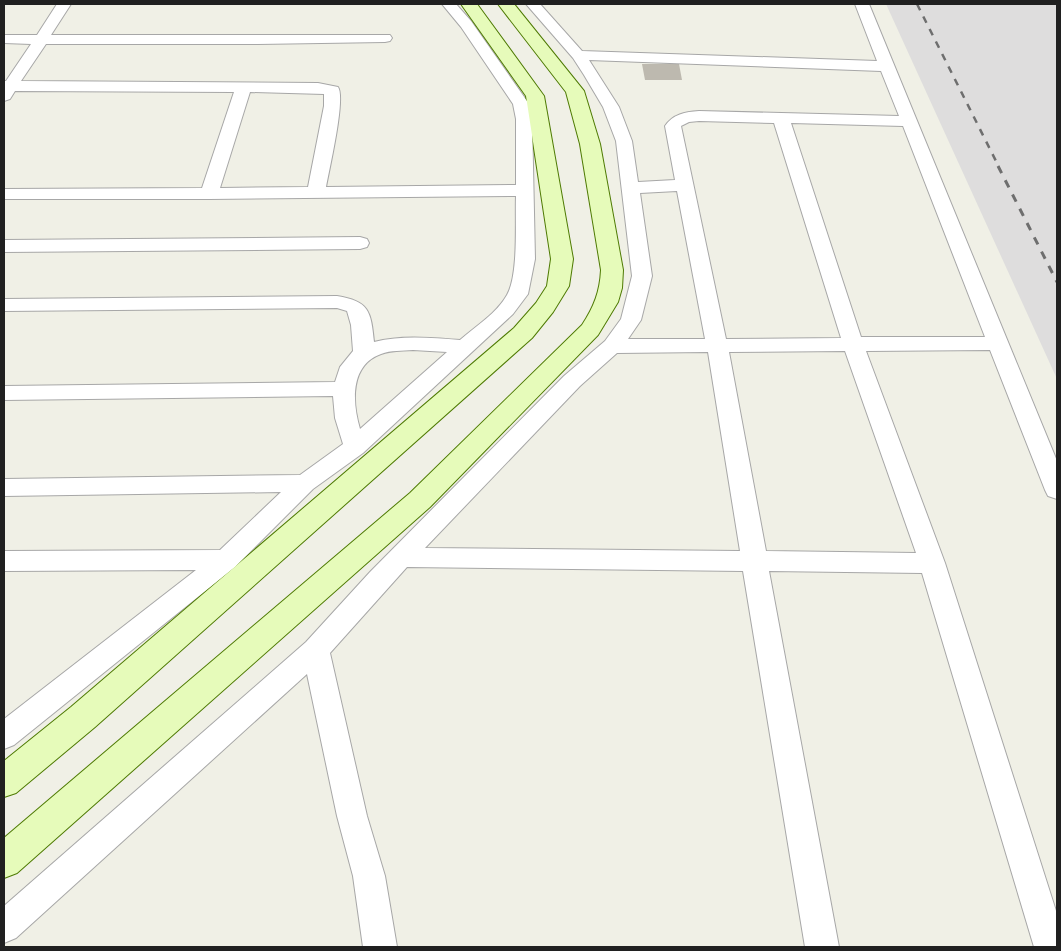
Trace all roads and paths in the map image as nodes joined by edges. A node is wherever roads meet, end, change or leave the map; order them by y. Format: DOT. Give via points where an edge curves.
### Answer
graph roads {
  1 [pos="64,4"];
  2 [pos="448,4"];
  3 [pos="469,4"];
  4 [pos="506,4"];
  5 [pos="533,4"];
  6 [pos="862,4"];
  7 [pos="385,38"];
  8 [pos="4,39"];
  9 [pos="41,39"];
  10 [pos="578,55"];
  11 [pos="886,66"];
  12 [pos="243,88"];
  13 [pos="6,90"];
  14 [pos="781,118"];
  15 [pos="908,121"];
  16 [pos="685,185"];
  17 [pos="632,188"];
  18 [pos="525,190"];
  19 [pos="316,193"];
  20 [pos="4,194"];
  21 [pos="208,194"];
  22 [pos="360,243"];
  23 [pos="4,246"];
  24 [pos="4,305"];
  25 [pos="998,343"];
  26 [pos="853,344"];
  27 [pos="717,345"];
  28 [pos="612,346"];
  29 [pos="466,347"];
  30 [pos="364,352"];
  31 [pos="344,389"];
  32 [pos="4,393"];
  33 [pos="355,447"];
  34 [pos="306,483"];
  35 [pos="4,487"];
  36 [pos="1057,490"];
  37 [pos="401,557"];
  38 [pos="226,560"];
  39 [pos="4,561"];
  40 [pos="755,562"];
  41 [pos="932,563"];
  42 [pos="316,650"];
  43 [pos="4,736"];
  44 [pos="4,782"];
  45 [pos="4,861"];
  46 [pos="4,927"];
  47 [pos="380,947"];
  48 [pos="822,947"];
  49 [pos="1051,947"];
  1 -- 9 [label="street"];
  2 -- 18 [label="street" via="466,24 521,104"];
  3 -- 44 [label="street" via="535,96 562,259 558,286 524,333 83,718"];
  4 -- 45 [label="street" via="576,91 590,144 612,270 612,289 605,308 590,330 420,500"];
  5 -- 10 [label="street"];
  6 -- 11 [label="street"];
  7 -- 9 [label="street"];
  8 -- 9 [label="street"];
  9 -- 13 [label="street"];
  10 -- 11 [label="street"];
  10 -- 17 [label="street" via="611,107 624,141"];
  11 -- 15 [label="street"];
  12 -- 13 [label="street"];
  12 -- 19 [label="street" via="332,90"];
  12 -- 21 [label="street"];
  14 -- 15 [label="street"];
  14 -- 16 [label="street" via="699,116 677,121 673,126"];
  14 -- 26 [label="street"];
  15 -- 25 [label="street"];
  16 -- 17 [label="street"];
  16 -- 27 [label="street"];
  17 -- 28 [label="street" via="642,276 631,320"];
  18 -- 19 [label="street"];
  18 -- 29 [label="street" via="525,259 518,294 506,310"];
  19 -- 21 [label="street"];
  20 -- 21 [label="street"];
  22 -- 23 [label="street"];
  24 -- 30 [label="street" via="350,304 359,316"];
  25 -- 26 [label="street"];
  25 -- 36 [label="street"];
  26 -- 27 [label="street"];
  26 -- 41 [label="street"];
  27 -- 28 [label="street"];
  27 -- 40 [label="street"];
  28 -- 37 [label="street" via="572,381"];
  29 -- 30 [label="street" via="402,344"];
  29 -- 33 [label="street"];
  30 -- 31 [label="street" via="352,361"];
  31 -- 32 [label="street"];
  31 -- 33 [label="street" via="345,414"];
  33 -- 34 [label="street"];
  34 -- 35 [label="street"];
  34 -- 38 [label="street"];
  37 -- 40 [label="street"];
  37 -- 42 [label="street"];
  38 -- 39 [label="street"];
  38 -- 43 [label="street"];
  40 -- 41 [label="street"];
  40 -- 48 [label="street"];
  41 -- 49 [label="street"];
  42 -- 46 [label="street"];
  42 -- 47 [label="street" via="368,876"];
}
